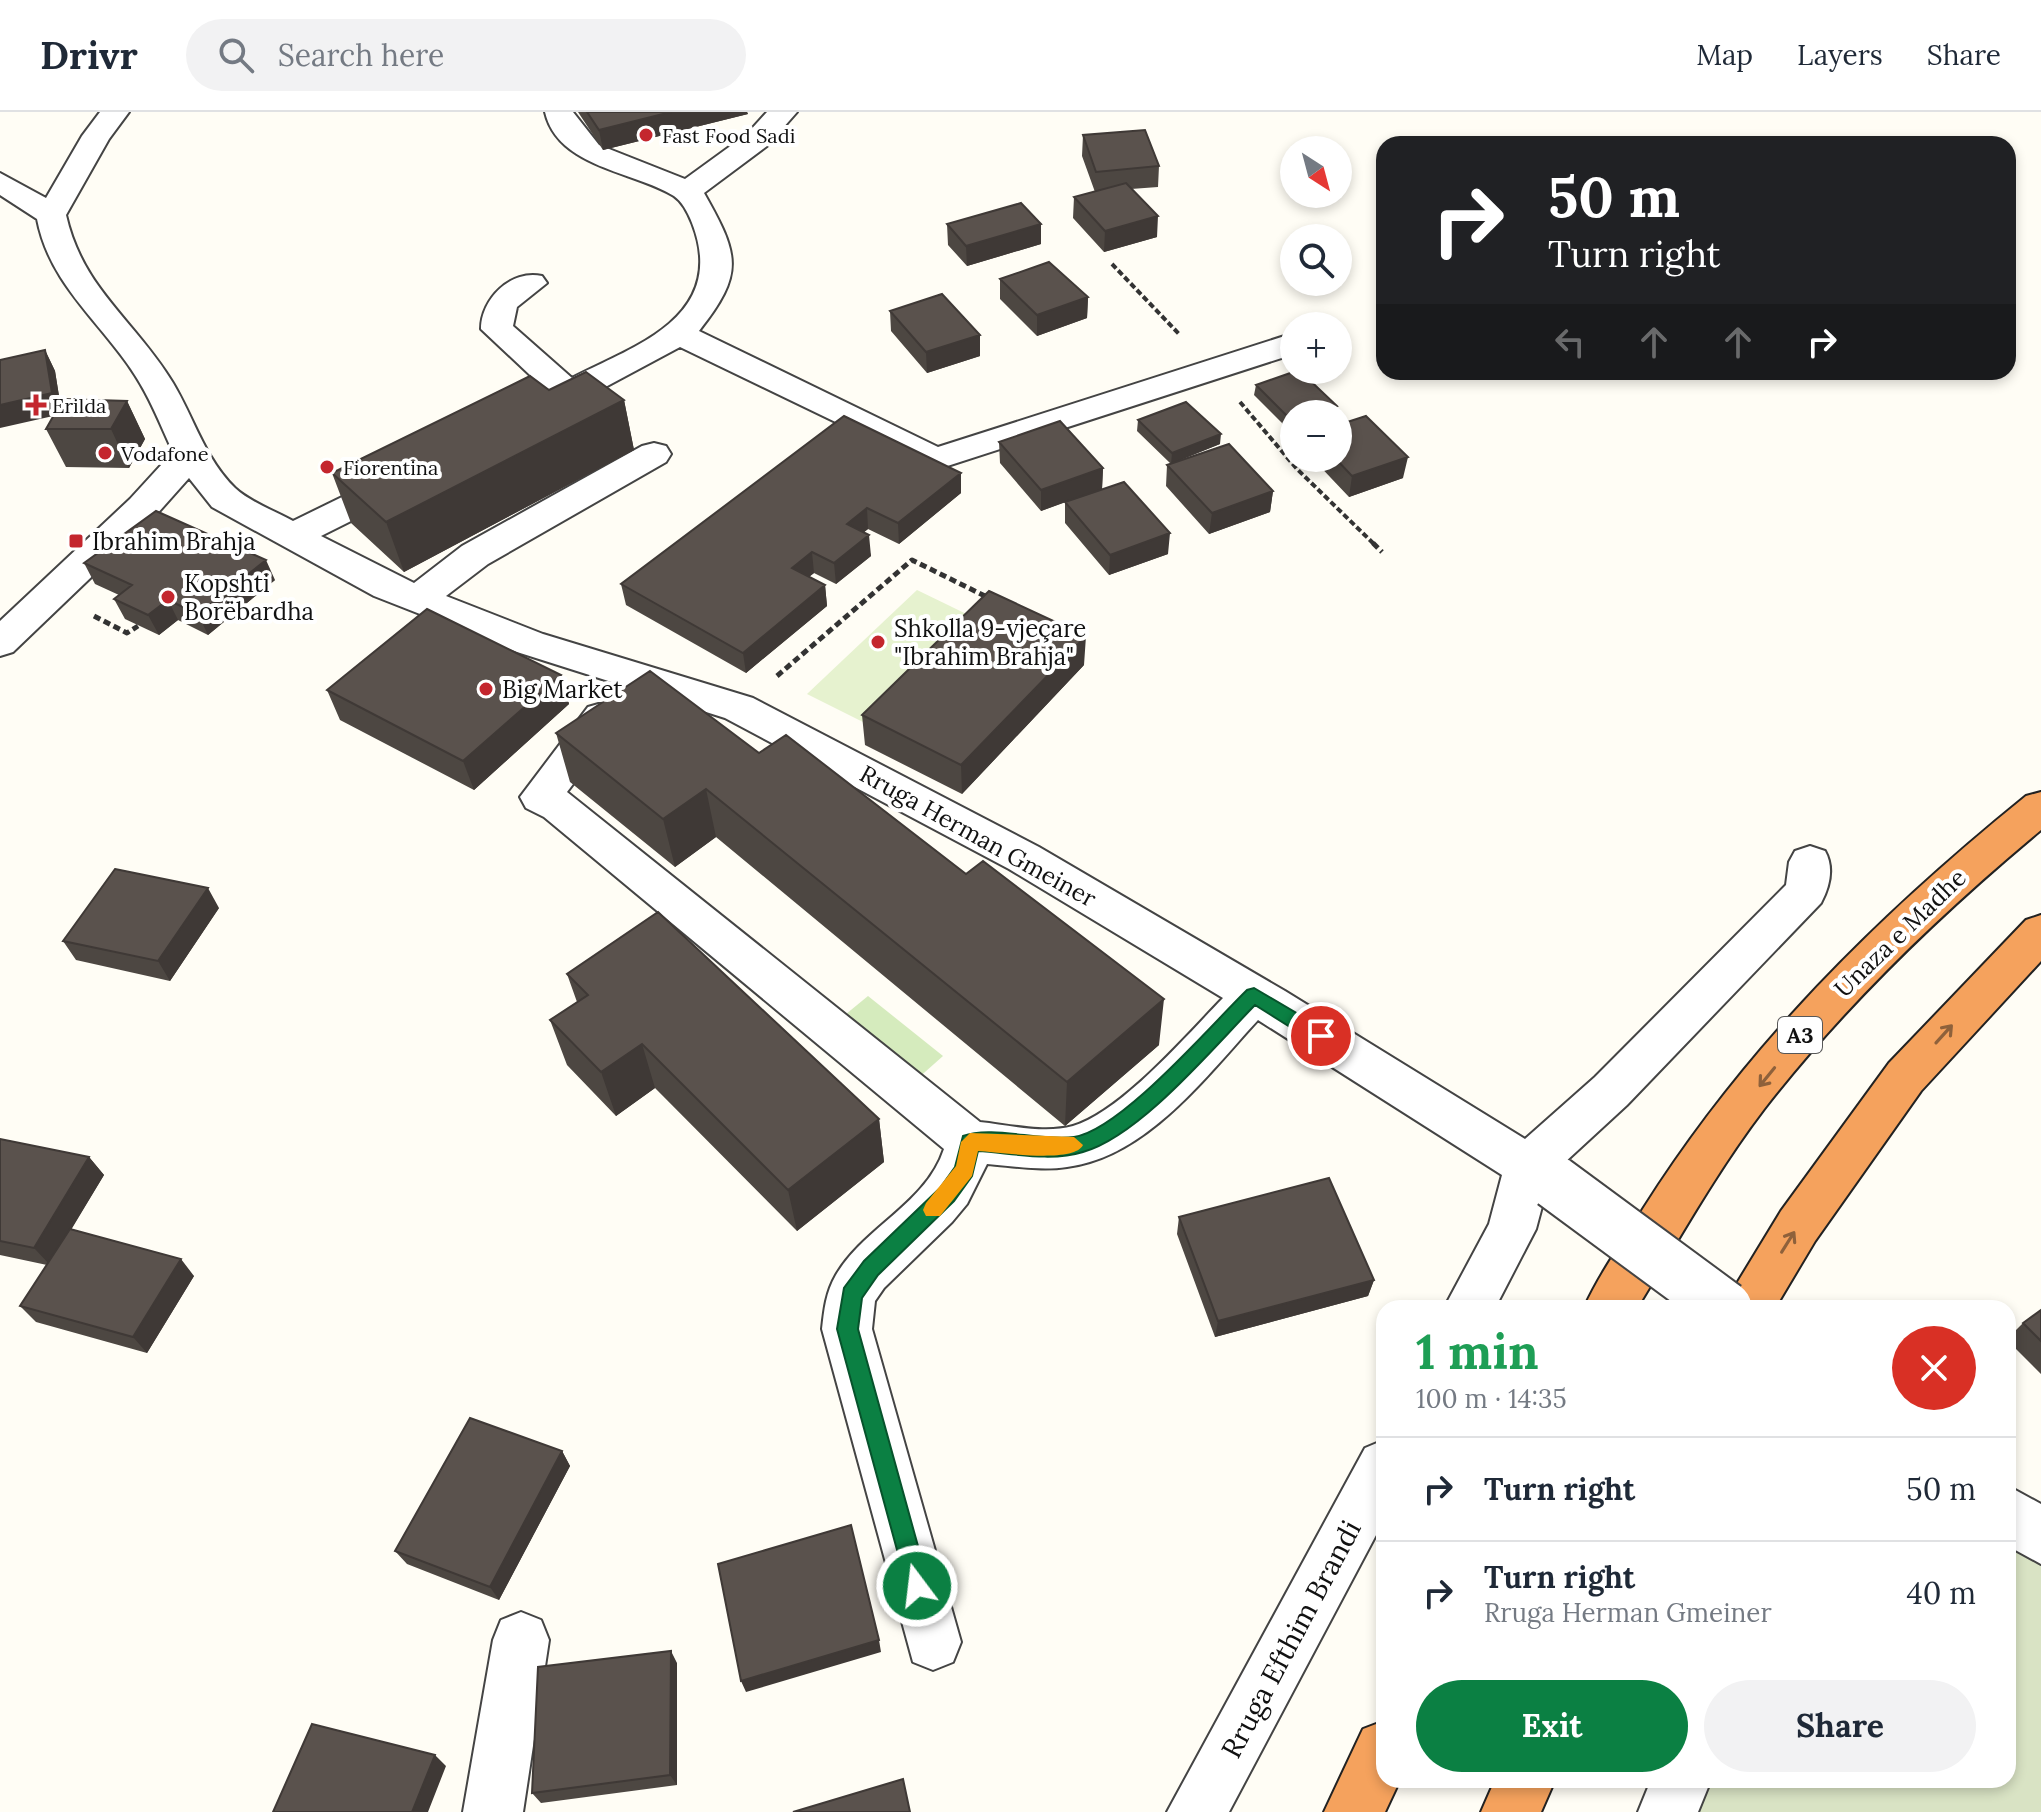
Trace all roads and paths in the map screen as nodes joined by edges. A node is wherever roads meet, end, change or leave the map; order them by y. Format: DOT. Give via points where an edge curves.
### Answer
graph roads {
  1 [pos="115,112"];
  2 [pos="559,112"];
  3 [pos="783,112"];
  4 [pos="0,182"];
  5 [pos="688,191"];
  6 [pos="51,215"];
  7 [pos="1112,264"];
  8 [pos="531,283"];
  9 [pos="680,334"];
  10 [pos="1280,347"];
  11 [pos="1213,369"];
  12 [pos="569,393"];
  13 [pos="513,423"];
  14 [pos="654,454"];
  15 [pos="190,455"];
  16 [pos="420,472"];
  17 [pos="292,536"];
  18 [pos="1382,552"];
  19 [pos="418,599"];
  20 [pos="993,600"];
  21 [pos="86,621"];
  22 [pos="138,626"];
  23 [pos="0,643"];
  24 [pos="639,676"];
  25 [pos="739,708"];
  26 [pos="2041,807"];
  27 [pos="1810,862"];
  28 [pos="2041,932"];
  29 [pos="1254,995"];
  30 [pos="970,1142"];
  31 [pos="1542,1174"];
  32 [pos="1473,1300"];
  33 [pos="1614,1300"];
  34 [pos="1714,1300"];
  35 [pos="1752,1300"];
  36 [pos="1376,1481"];
  37 [pos="2016,1519"];
  38 [pos="2041,1537"];
  39 [pos="521,1640"];
  40 [pos="933,1642"];
  41 [pos="1376,1767"];
  42 [pos="1522,1788"];
  43 [pos="1678,1788"];
  44 [pos="493,1812"];
  45 [pos="1197,1812"];
  46 [pos="1354,1812"];
  47 [pos="1511,1812"];
  48 [pos="1668,1812"];
  1 -- 6 [label="street"];
  2 -- 5 [label="street" via="589,151"];
  3 -- 5 [label="street" via="757,140"];
  4 -- 6 [label="street"];
  5 -- 9 [label="street" via="714,238 717,274 706,301"];
  6 -- 15 [label="street, Rruga Herman Gmeiner" via="61,254 148,369"];
  7 -- 11 [label="path"];
  8 -- 12 [label="street" via="507,299 496,315 497,329"];
  9 -- 11 [label="street" via="935,459"];
  9 -- 12 [label="street"];
  10 -- 11 [label="street"];
  11 -- 18 [label="path" via="1297,469"];
  12 -- 13 [label="street"];
  14 -- 19 [label="street" via="475,555"];
  15 -- 17 [label="street, Rruga Herman Gmeiner" via="225,499"];
  15 -- 23 [label="street"];
  16 -- 17 [label="street"];
  17 -- 19 [label="street, Rruga Herman Gmeiner"];
  19 -- 24 [label="street, Rruga Herman Gmeiner" via="530,643"];
  20 -- 25 [label="path" via="912,560"];
  21 -- 22 [label="path" via="93,615 127,633"];
  24 -- 25 [label="street, Rruga Herman Gmeiner"];
  24 -- 30 [label="street" via="540,797 559,806"];
  25 -- 29 [label="street, Rruga Herman Gmeiner" via="1024,858"];
  26 -- 33 [label="highway, Unaza e Madhe / A3, one-way" via="1932,898 1822,1007 1713,1143"];
  27 -- 31 [label="street" via="1806,891 1611,1091"];
  35 -- 28 [label="highway, one-way" via="1905,1077"];
  29 -- 30 [label="street" via="1149,1099 1110,1130 1081,1145"];
  29 -- 31 [label="street, Rruga Herman Gmeiner"];
  30 -- 40 [label="street" via="965,1170 947,1195 871,1268 852,1295 847,1329"];
  31 -- 32 [label="street"];
  31 -- 34 [label="street, Rruga Herman Gmeiner, bridge"];
  36 -- 45 [label="street, Rruga Efthim Brandi"];
  37 -- 38 [label="street"];
  39 -- 44 [label="street"];
  41 -- 46 [label="highway"];
  42 -- 47 [label="highway"];
  43 -- 48 [label="street"];
}
